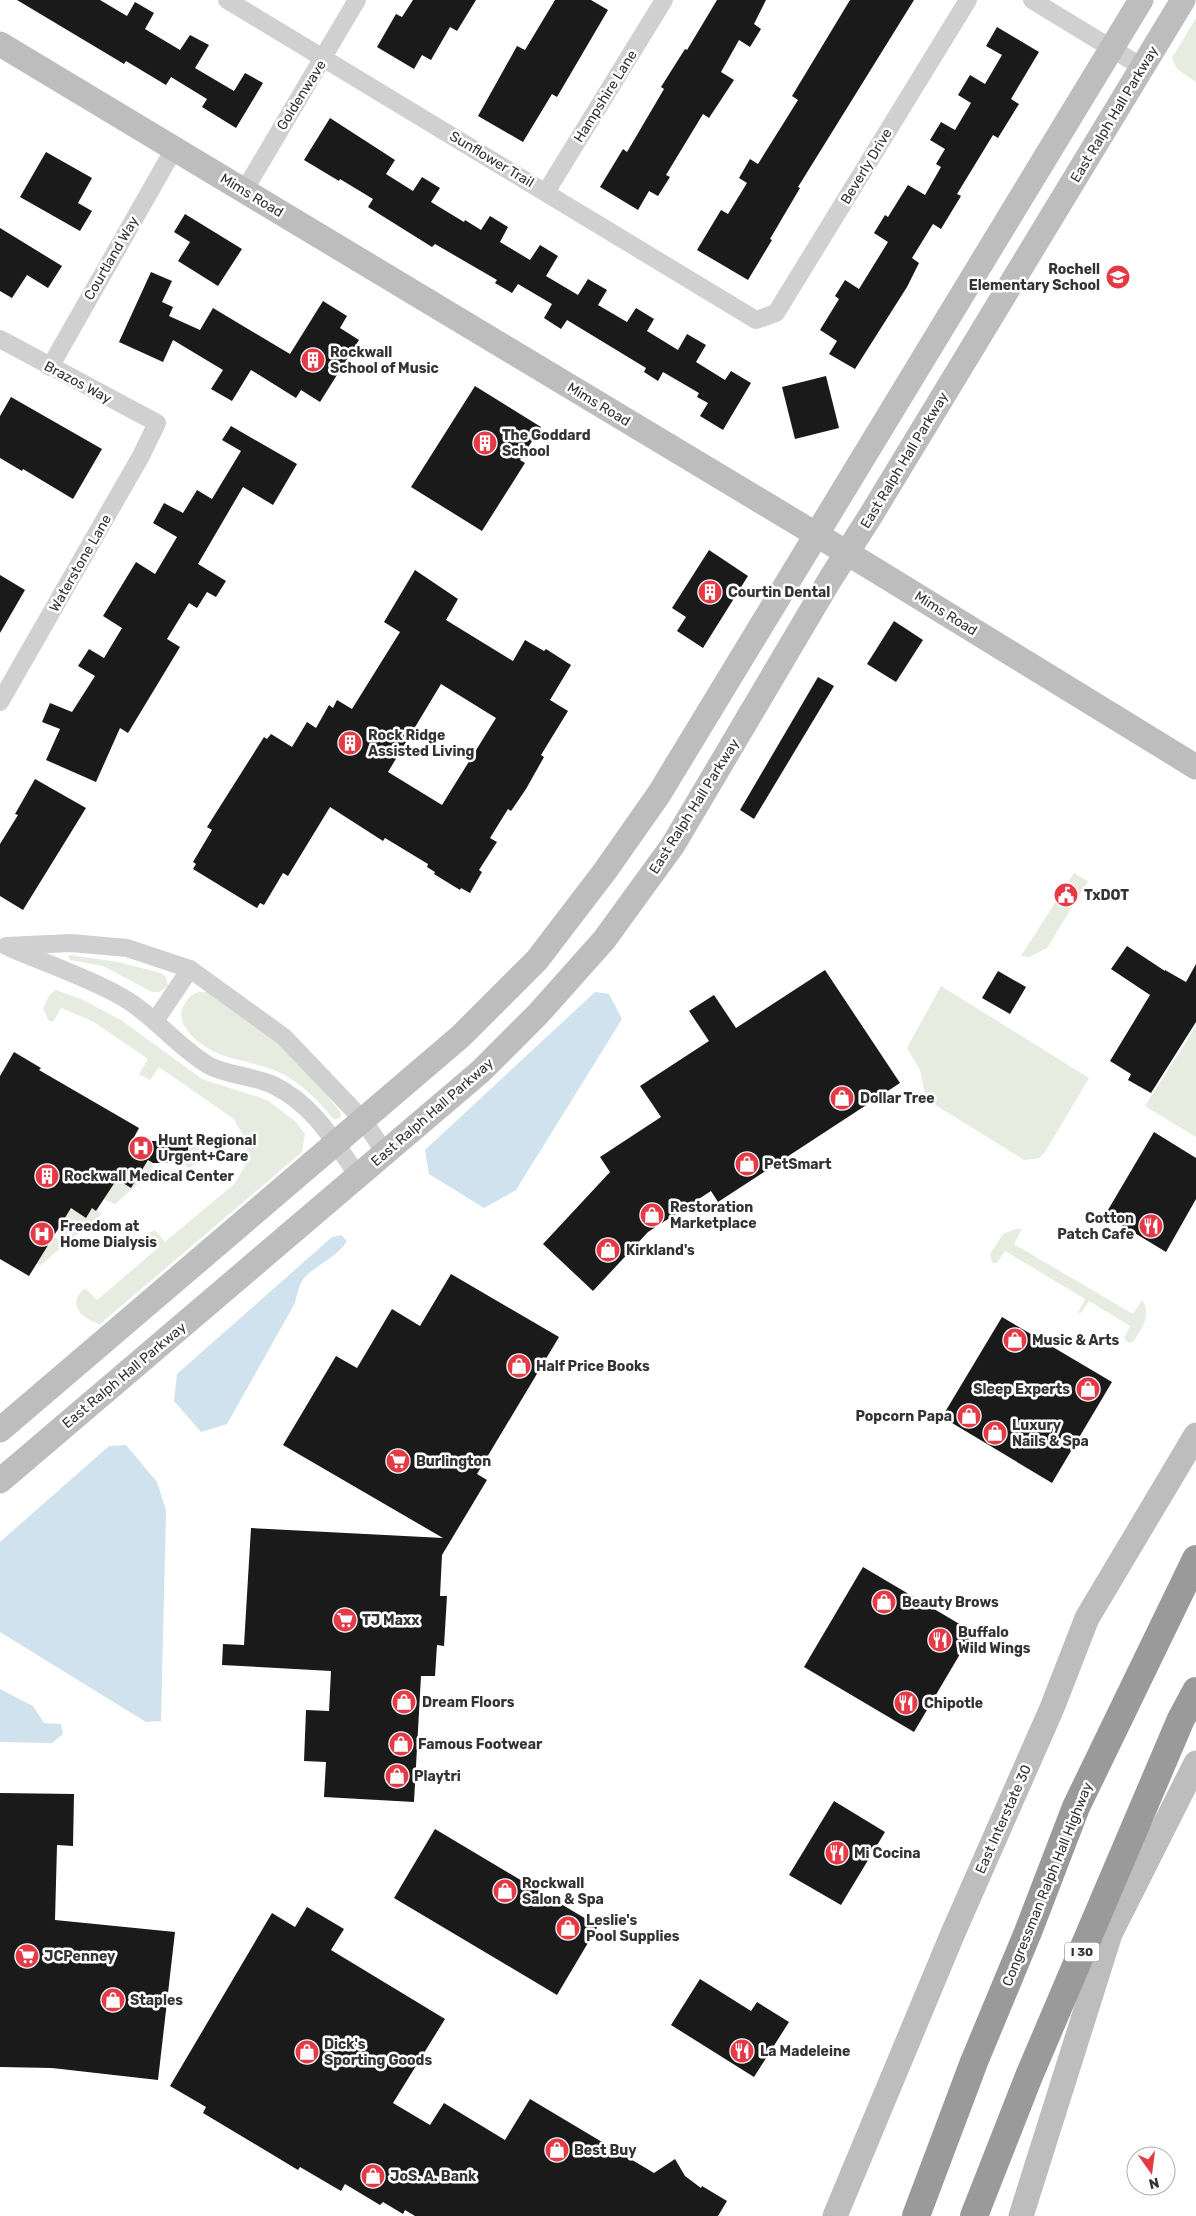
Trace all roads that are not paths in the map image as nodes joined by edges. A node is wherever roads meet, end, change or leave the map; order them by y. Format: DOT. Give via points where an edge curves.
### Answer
graph roads {
  1 [pos="227,0"];
  2 [pos="357,0"];
  3 [pos="664,0"];
  4 [pos="968,0"];
  5 [pos="1032,0"];
  6 [pos="1141,0"];
  7 [pos="1183,0"];
  8 [pos="0,44"];
  9 [pos="1111,49"];
  10 [pos="324,59"];
  11 [pos="1142,67"];
  12 [pos="174,149"];
  13 [pos="244,190"];
  14 [pos="546,192"];
  15 [pos="756,320"];
  16 [pos="0,340"];
  17 [pos="50,367"];
  18 [pos="158,423"];
  19 [pos="816,535"];
  20 [pos="847,553"];
  21 [pos="2,692"];
  22 [pos="1196,767"];
  23 [pos="3,945"];
  24 [pos="190,969"];
  25 [pos="155,1022"];
  26 [pos="364,1121"];
  27 [pos="336,1144"];
  28 [pos="385,1153"];
  29 [pos="358,1176"];
  30 [pos="0,1430"];
  31 [pos="1196,1435"];
  32 [pos="0,1481"];
  33 [pos="1196,1559"];
  34 [pos="1196,1691"];
  35 [pos="1196,1764"];
  36 [pos="974,2062"];
  37 [pos="835,2216"];
  38 [pos="901,2216"];
  39 [pos="916,2216"];
  40 [pos="974,2216"];
  41 [pos="1021,2216"];
  1 -- 10 [label="street, Sunflower Trail"];
  2 -- 10 [label="street, Goldenwave"];
  3 -- 14 [label="street, Hampshire Lane"];
  4 -- 15 [label="street, Beverly Drive" via="776,313"];
  5 -- 9 [label="street"];
  6 -- 9 [label="main road"];
  7 -- 11 [label="main road, East Ralph Hall Parkway"];
  8 -- 12 [label="main road, Mims Road"];
  9 -- 11 [label="street"];
  9 -- 19 [label="main road"];
  10 -- 13 [label="street, Goldenwave"];
  10 -- 14 [label="street, Sunflower Trail"];
  11 -- 20 [label="main road, East Ralph Hall Parkway"];
  12 -- 13 [label="main road, Mims Road"];
  12 -- 17 [label="street, Courtland Way"];
  13 -- 19 [label="main road, Mims Road"];
  14 -- 15 [label="street, Sunflower Trail"];
  16 -- 17 [label="street, Brazos Way"];
  17 -- 18 [label="street, Brazos Way"];
  18 -- 21 [label="street, Waterstone Lane"];
  19 -- 20 [label="main road, Mims Road"];
  19 -- 26 [label="main road" via="659,794 537,960 461,1036"];
  20 -- 22 [label="main road, Mims Road"];
  20 -- 28 [label="main road, East Ralph Hall Parkway" via="673,845 604,940 538,1014 481,1070"];
  23 -- 24 [label="street" via="71,943 128,948"];
  23 -- 25 [label="street" via="122,997"];
  24 -- 25 [label="street"];
  24 -- 26 [label="street" via="284,1037"];
  25 -- 27 [label="street" via="184,1050 211,1067 274,1085 304,1104"];
  26 -- 27 [label="main road"];
  26 -- 28 [label="street"];
  27 -- 29 [label="street"];
  27 -- 30 [label="main road"];
  28 -- 29 [label="main road, East Ralph Hall Parkway"];
  29 -- 32 [label="main road, East Ralph Hall Parkway"];
  31 -- 37 [label="main road, East Interstate 30" via="1087,1618 1052,1708 953,1933"];
  33 -- 36 [label="highway, Congressman Ralph Hall Highway" via="1076,1808"];
  34 -- 40 [label="highway, I 30" via="1180,1719 1029,2076"];
  35 -- 41 [label="main road" via="1110,1934"];
  36 -- 38 [label="highway"];
  36 -- 39 [label="highway, Congressman Ralph Hall Highway"];
}
